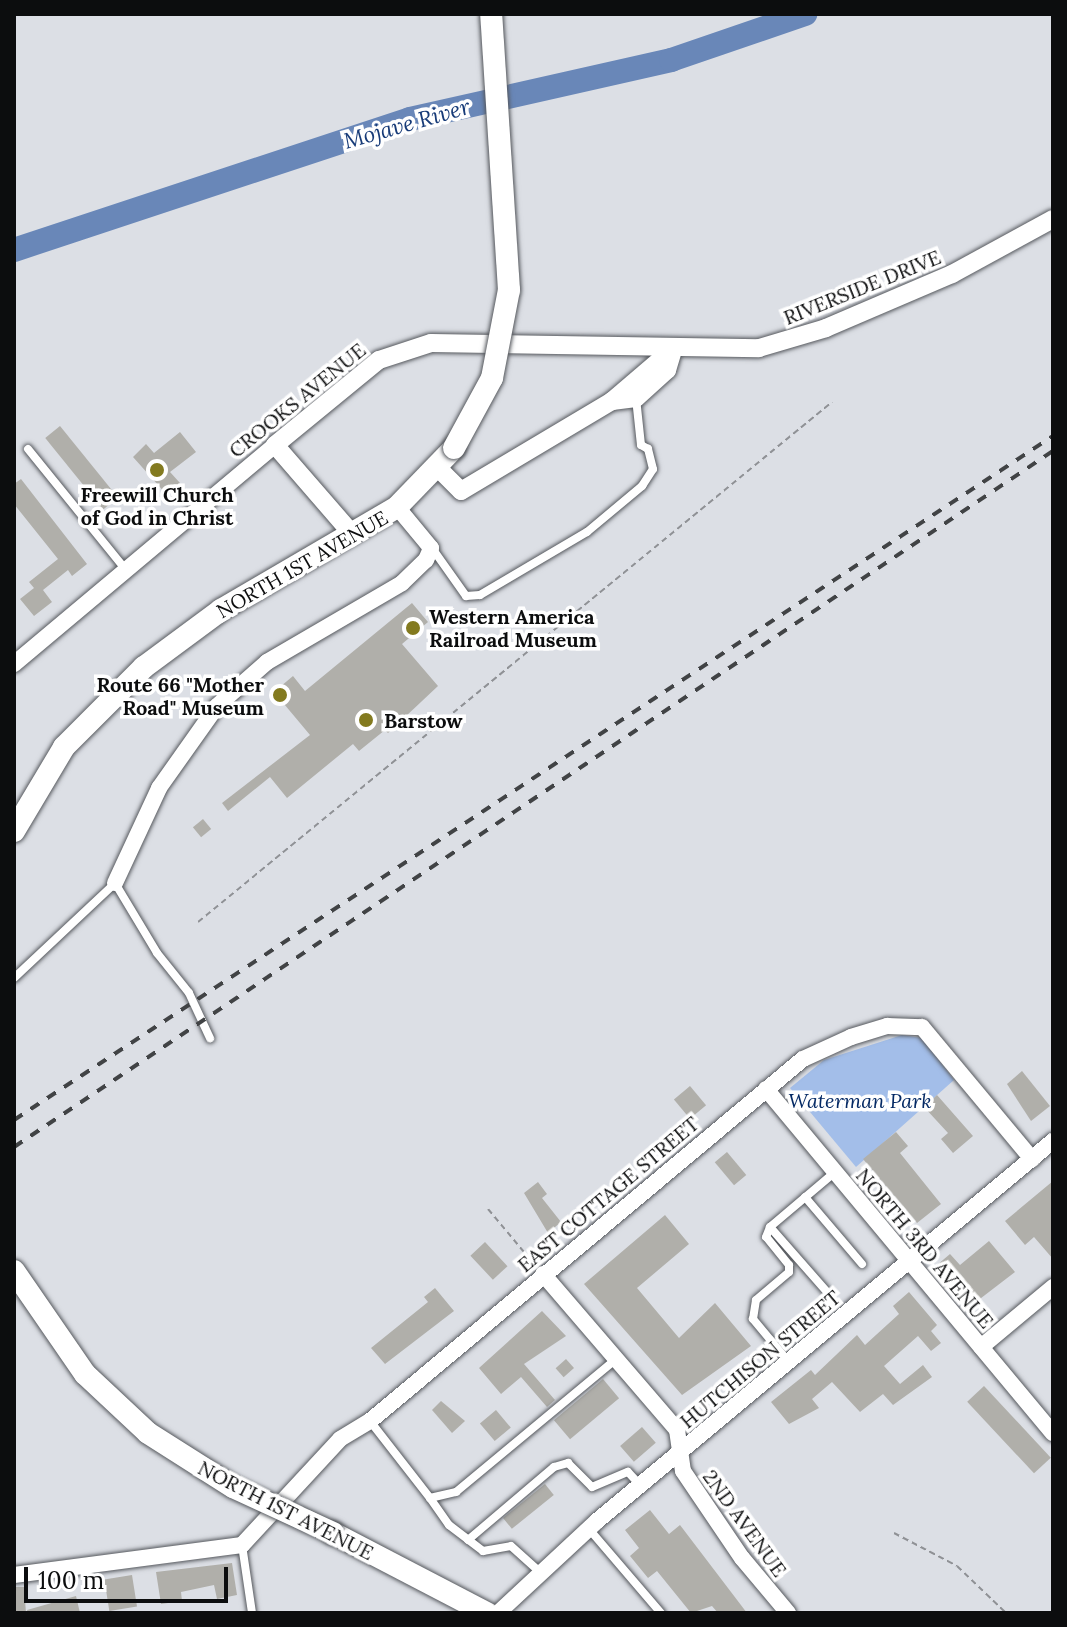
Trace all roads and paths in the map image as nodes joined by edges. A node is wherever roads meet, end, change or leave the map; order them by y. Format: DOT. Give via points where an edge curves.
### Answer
graph roads {
  1 [pos="491,14"];
  2 [pos="1053,219"];
  3 [pos="674,348"];
  4 [pos="636,398"];
  5 [pos="612,401"];
  6 [pos="832,402"];
  7 [pos="275,445"];
  8 [pos="28,449"];
  9 [pos="439,469"];
  10 [pos="397,507"];
  11 [pos="353,535"];
  12 [pos="431,548"];
  13 [pos="126,570"];
  14 [pos="14,664"];
  15 [pos="14,831"];
  16 [pos="115,883"];
  17 [pos="198,922"];
  18 [pos="14,978"];
  19 [pos="210,1038"];
  20 [pos="766,1089"];
  21 [pos="1053,1141"];
  22 [pos="1032,1159"];
  23 [pos="835,1172"];
  24 [pos="805,1197"];
  25 [pos="488,1209"];
  26 [pos="770,1227"];
  27 [pos="908,1260"];
  28 [pos="862,1264"];
  29 [pos="14,1271"];
  30 [pos="543,1274"];
  31 [pos="1053,1287"];
  32 [pos="828,1293"];
  33 [pos="981,1347"];
  34 [pos="617,1359"];
  35 [pos="788,1361"];
  36 [pos="370,1421"];
  37 [pos="1051,1427"];
  38 [pos="681,1451"];
  39 [pos="641,1485"];
  40 [pos="430,1498"];
  41 [pos="589,1529"];
  42 [pos="894,1533"];
  43 [pos="468,1540"];
  44 [pos="242,1545"];
  45 [pos="541,1573"];
  46 [pos="14,1575"];
  47 [pos="252,1613"];
  48 [pos="487,1613"];
  49 [pos="498,1613"];
  50 [pos="661,1613"];
  51 [pos="788,1613"];
  52 [pos="1006,1613"];
  1 -- 9 [label="main road, NORTH 1ST AVENUE, bridge" via="509,290 492,378"];
  2 -- 3 [label="street, RIVERSIDE DRIVE" via="952,274 789,341 733,351"];
  3 -- 4 [label="street" via="667,370"];
  3 -- 5 [label="street"];
  3 -- 7 [label="street, CROOKS AVENUE" via="431,343 379,360"];
  4 -- 5 [label="street"];
  4 -- 12 [label="lane" via="641,445 648,449 653,469 642,486 587,532 480,595 466,596"];
  5 -- 9 [label="street" via="461,491"];
  6 -- 17 [label="path"];
  7 -- 11 [label="street"];
  7 -- 13 [label="street, CROOKS AVENUE"];
  8 -- 13 [label="lane"];
  9 -- 10 [label="main road, NORTH 1ST AVENUE"];
  10 -- 11 [label="main road, NORTH 1ST AVENUE"];
  10 -- 12 [label="street"];
  11 -- 15 [label="main road, NORTH 1ST AVENUE" via="221,610 144,667 64,747"];
  12 -- 16 [label="street" via="402,583 267,662 217,706 159,788"];
  13 -- 14 [label="street, CROOKS AVENUE"];
  16 -- 18 [label="lane"];
  16 -- 19 [label="lane" via="157,953 189,993"];
  20 -- 22 [label="street, EAST COTTAGE STREET" via="803,1059 851,1037 887,1026 922,1027"];
  20 -- 23 [label="street, NORTH 3RD AVENUE"];
  20 -- 30 [label="street, EAST COTTAGE STREET"];
  21 -- 22 [label="street, HUTCHISON STREET"];
  22 -- 27 [label="street, HUTCHISON STREET"];
  23 -- 24 [label="lane"];
  23 -- 27 [label="street, NORTH 3RD AVENUE"];
  24 -- 26 [label="lane"];
  24 -- 28 [label="lane"];
  25 -- 30 [label="path"];
  26 -- 32 [label="lane"];
  26 -- 35 [label="lane" via="766,1237 789,1272 756,1300 753,1319"];
  27 -- 33 [label="street, NORTH 3RD AVENUE"];
  27 -- 35 [label="street, HUTCHISON STREET"];
  29 -- 48 [label="main road, NORTH 1ST AVENUE, bridge" via="85,1374 148,1433 233,1487"];
  30 -- 34 [label="street, 2ND AVENUE"];
  30 -- 36 [label="street, EAST COTTAGE STREET"];
  31 -- 33 [label="street"];
  33 -- 37 [label="street, NORTH 3RD AVENUE"];
  34 -- 38 [label="street, 2ND AVENUE" via="677,1430"];
  34 -- 40 [label="lane" via="456,1492"];
  35 -- 38 [label="street, HUTCHISON STREET"];
  36 -- 40 [label="lane"];
  36 -- 44 [label="street, EAST COTTAGE STREET" via="340,1439"];
  38 -- 39 [label="street, HUTCHISON STREET"];
  38 -- 51 [label="street, 2ND AVENUE" via="683,1471 742,1558"];
  39 -- 41 [label="street, HUTCHISON STREET"];
  39 -- 43 [label="lane" via="628,1472 592,1487 568,1463 554,1467"];
  40 -- 43 [label="lane" via="449,1525"];
  41 -- 45 [label="street, HUTCHISON STREET"];
  41 -- 50 [label="lane"];
  42 -- 52 [label="path" via="957,1566"];
  43 -- 45 [label="lane" via="483,1551 511,1546"];
  44 -- 46 [label="street"];
  44 -- 47 [label="lane"];
  45 -- 49 [label="street, HUTCHISON STREET"];
}
